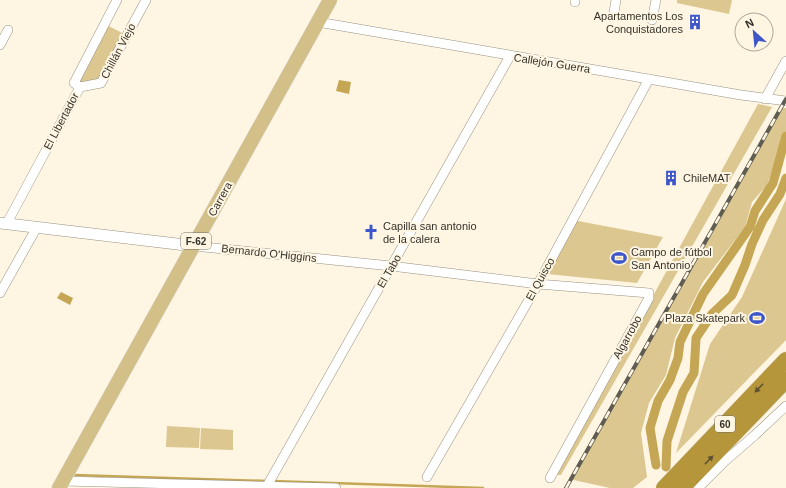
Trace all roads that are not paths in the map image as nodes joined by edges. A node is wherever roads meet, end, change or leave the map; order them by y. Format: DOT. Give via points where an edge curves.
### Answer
graph roads {
  1 [pos="118,0"];
  2 [pos="146,0"];
  3 [pos="330,0"];
  4 [pos="616,0"];
  5 [pos="656,0"];
  6 [pos="614,12"];
  7 [pos="652,20"];
  8 [pos="318,22"];
  9 [pos="8,30"];
  10 [pos="0,45"];
  11 [pos="510,56"];
  12 [pos="786,62"];
  13 [pos="649,79"];
  14 [pos="80,87"];
  15 [pos="765,99"];
  16 [pos="786,101"];
  17 [pos="4,223"];
  18 [pos="37,227"];
  19 [pos="194,246"];
  20 [pos="392,266"];
  21 [pos="538,284"];
  22 [pos="0,293"];
  23 [pos="786,360"];
  24 [pos="786,380"];
  25 [pos="786,406"];
  26 [pos="427,477"];
  27 [pos="550,478"];
  28 [pos="61,485"];
  29 [pos="123,485"];
  30 [pos="196,486"];
  31 [pos="267,486"];
  32 [pos="336,488"];
  33 [pos="664,488"];
  34 [pos="682,488"];
  35 [pos="698,488"];
  1 -- 14 [label="street, El Libertador" via="74,83"];
  2 -- 14 [label="street, Chillán Viejo" via="101,83"];
  3 -- 8 [label="main road, Carrera / F-62"];
  4 -- 6 [label="street"];
  5 -- 7 [label="street"];
  8 -- 11 [label="street, Callejón Guerra"];
  8 -- 19 [label="main road, Carrera / F-62"];
  9 -- 10 [label="street"];
  11 -- 13 [label="street, Callejón Guerra"];
  11 -- 20 [label="street, El Tabo"];
  12 -- 15 [label="street"];
  13 -- 15 [label="street, Callejón Guerra"];
  13 -- 21 [label="street, El Quisco"];
  14 -- 17 [label="street, El Libertador"];
  15 -- 16 [label="street, Callejón Guerra"];
  17 -- 18 [label="street, Bernardo O'Higgins"];
  18 -- 19 [label="street, Bernardo O'Higgins"];
  18 -- 22 [label="street"];
  19 -- 20 [label="street, Bernardo O'Higgins"];
  19 -- 28 [label="main road, Carrera / F-62"];
  20 -- 21 [label="street, Bernardo O'Higgins"];
  20 -- 31 [label="street, El Tabo"];
  21 -- 26 [label="street, El Quisco"];
  21 -- 27 [label="street, Algarrobo" via="649,294"];
  23 -- 33 [label="highway, 60, one-way"];
  34 -- 24 [label="highway, 60, one-way"];
  25 -- 35 [label="street"];
  28 -- 29 [label="street"];
  29 -- 30 [label="street"];
  30 -- 31 [label="street"];
  31 -- 32 [label="street"];
}
